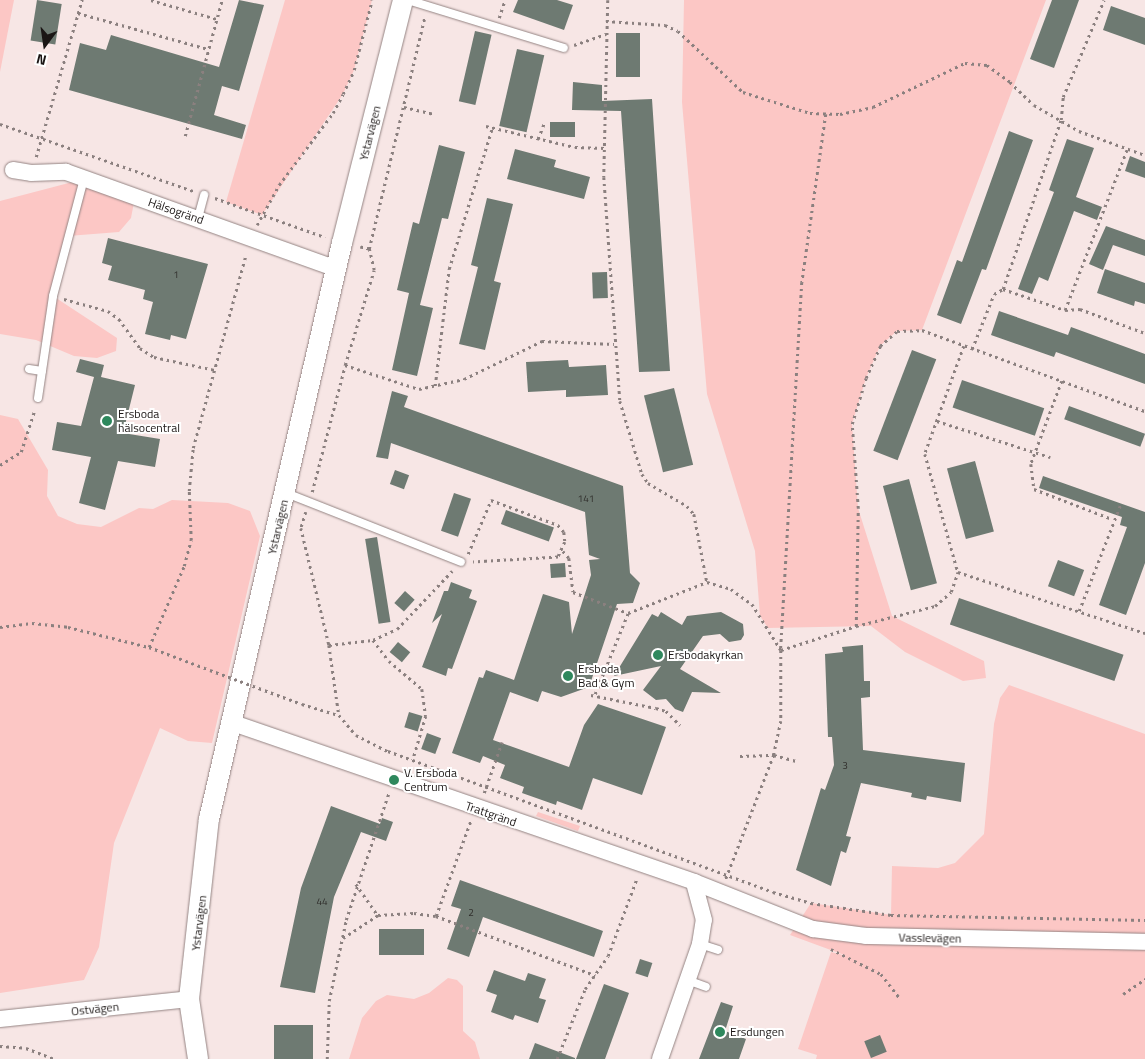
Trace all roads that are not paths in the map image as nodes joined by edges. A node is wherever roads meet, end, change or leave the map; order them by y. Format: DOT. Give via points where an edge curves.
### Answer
graph roads {
  1 [pos="403,0"];
  2 [pos="408,0"];
  3 [pos="564,48"];
  4 [pos="13,170"];
  5 [pos="84,178"];
  6 [pos="204,194"];
  7 [pos="198,218"];
  8 [pos="336,269"];
  9 [pos="29,369"];
  10 [pos="42,371"];
  11 [pos="38,398"];
  12 [pos="286,493"];
  13 [pos="461,562"];
  14 [pos="233,724"];
  15 [pos="694,882"];
  16 [pos="722,893"];
  17 [pos="1145,942"];
  18 [pos="700,944"];
  19 [pos="718,950"];
  20 [pos="687,980"];
  21 [pos="706,987"];
  22 [pos="189,999"];
  23 [pos="0,1019"];
  24 [pos="198,1059"];
  25 [pos="660,1059"];
  1 -- 8 [label="street, Ystarvägen"];
  2 -- 3 [label="lane"];
  4 -- 5 [label="street, Hälsogränd" via="31,174 66,172"];
  5 -- 7 [label="street, Hälsogränd"];
  5 -- 10 [label="lane" via="53,296"];
  6 -- 7 [label="lane"];
  7 -- 8 [label="street, Hälsogränd"];
  8 -- 12 [label="street, Ystarvägen"];
  9 -- 10 [label="lane"];
  10 -- 11 [label="lane"];
  12 -- 13 [label="lane"];
  12 -- 14 [label="street, Ystarvägen"];
  14 -- 15 [label="street, Trattgränd"];
  14 -- 22 [label="street, Ystarvägen" via="209,818"];
  15 -- 16 [label="street, Trattgränd"];
  15 -- 18 [label="street" via="704,920"];
  16 -- 17 [label="street, Vasslevägen" via="813,929 866,936"];
  18 -- 19 [label="lane"];
  18 -- 20 [label="street"];
  20 -- 21 [label="lane"];
  20 -- 25 [label="street"];
  22 -- 23 [label="street, Ostvägen"];
  22 -- 24 [label="street, Ystarvägen"];
}
